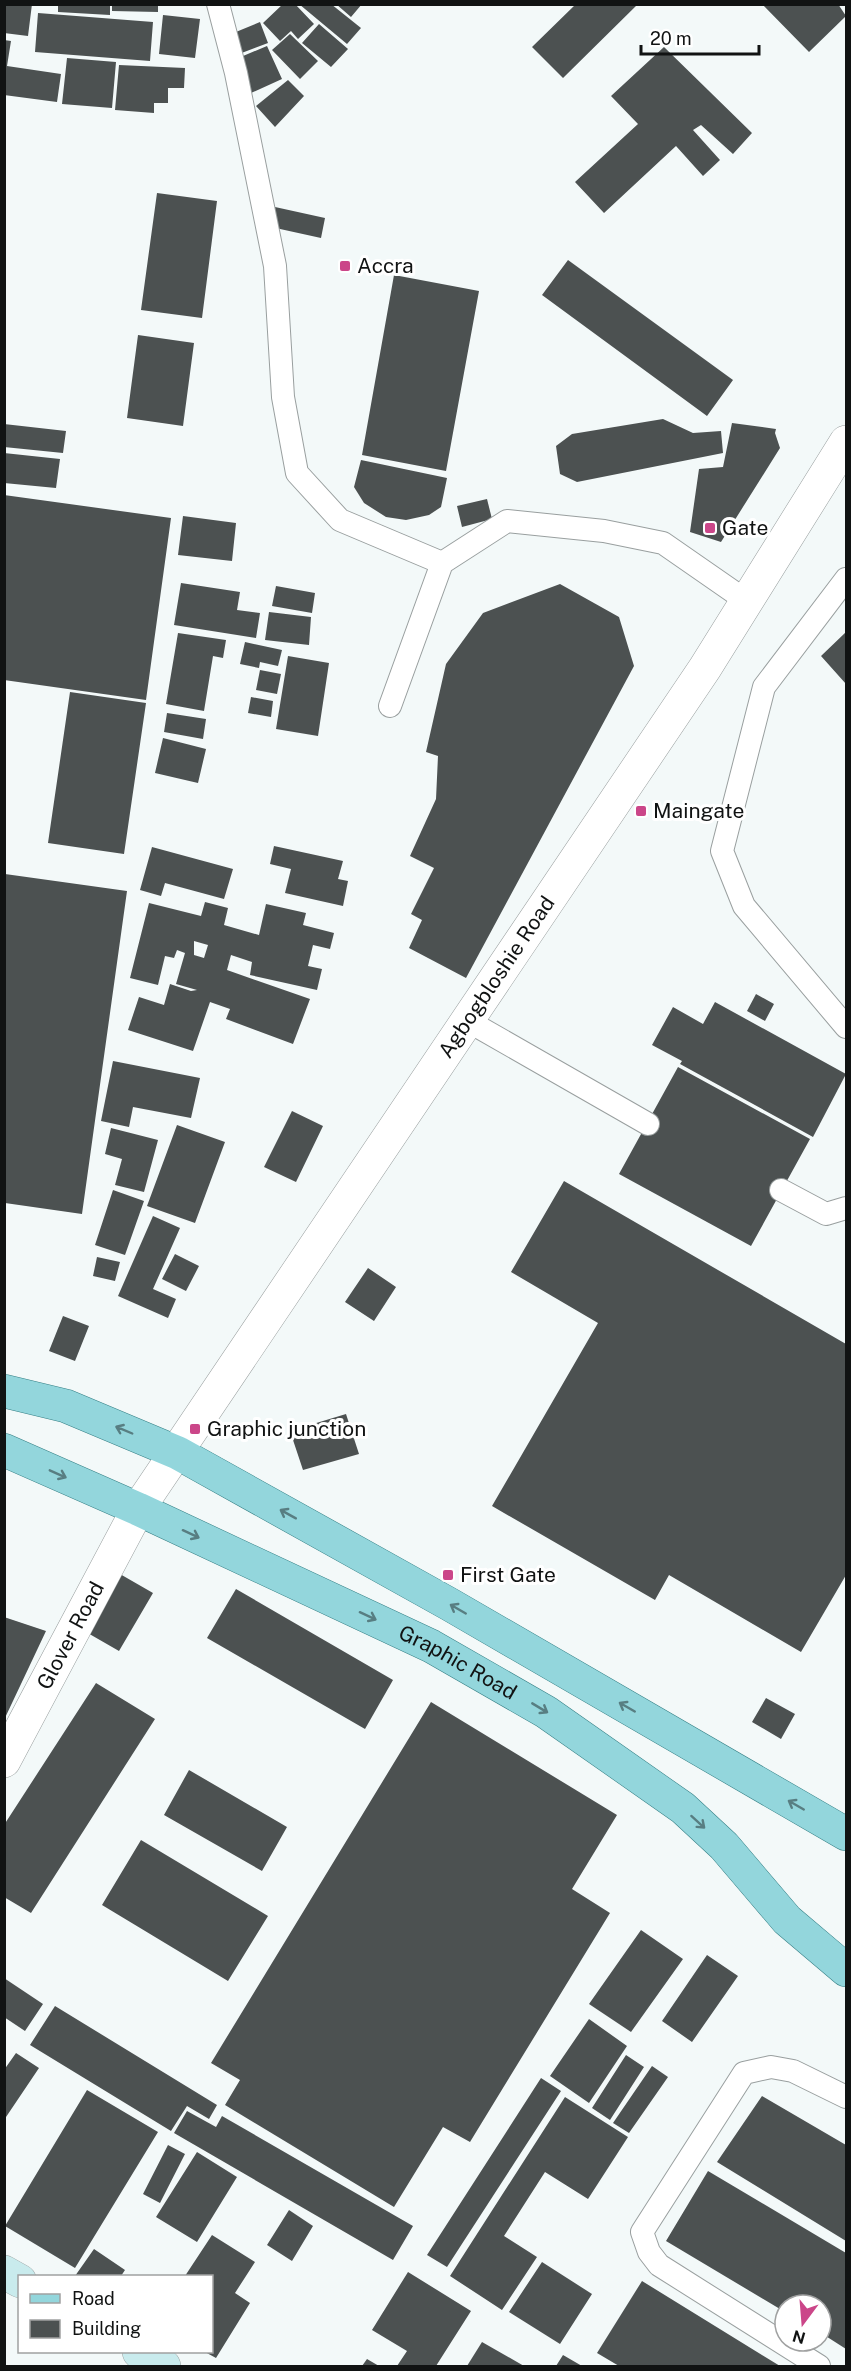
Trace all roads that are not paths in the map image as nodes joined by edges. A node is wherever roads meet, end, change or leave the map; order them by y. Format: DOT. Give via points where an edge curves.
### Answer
graph roads {
  1 [pos="218,4"];
  2 [pos="846,442"];
  3 [pos="442,563"];
  4 [pos="846,579"];
  5 [pos="748,602"];
  6 [pos="390,706"];
  7 [pos="468,1021"];
  8 [pos="846,1027"];
  9 [pos="648,1124"];
  10 [pos="781,1190"];
  11 [pos="846,1208"];
  12 [pos="4,1391"];
  13 [pos="4,1450"];
  14 [pos="178,1453"];
  15 [pos="138,1509"];
  16 [pos="4,1761"];
  17 [pos="846,1834"];
  18 [pos="846,1970"];
  19 [pos="846,2097"];
  20 [pos="4,2272"];
  21 [pos="18,2280"];
  22 [pos="141,2353"];
  23 [pos="164,2367"];
  24 [pos="819,2367"];
  1 -- 3 [label="lane" via="275,266 283,397 297,473 340,520"];
  2 -- 5 [label="street, Agbogbloshie Road"];
  3 -- 5 [label="lane" via="507,521 604,531 663,543"];
  3 -- 6 [label="lane"];
  4 -- 8 [label="lane" via="764,687 722,851 744,906"];
  5 -- 7 [label="street, Agbogbloshie Road"];
  7 -- 9 [label="lane"];
  7 -- 14 [label="street, Agbogbloshie Road"];
  10 -- 11 [label="lane" via="826,1214"];
  14 -- 12 [label="main road, one-way" via="66,1406"];
  13 -- 15 [label="main road, Graphic Road, one-way"];
  14 -- 15 [label="street, Agbogbloshie Road"];
  17 -- 14 [label="main road, one-way" via="449,1604"];
  15 -- 16 [label="street, Glover Road"];
  15 -- 18 [label="main road, Graphic Road, one-way" via="431,1646 546,1712 683,1808 724,1846 787,1920"];
  19 -- 24 [label="lane" via="793,2071 771,2067 744,2073 642,2232 659,2265"];
  20 -- 21 [label="street"];
  22 -- 23 [label="street"];
}
